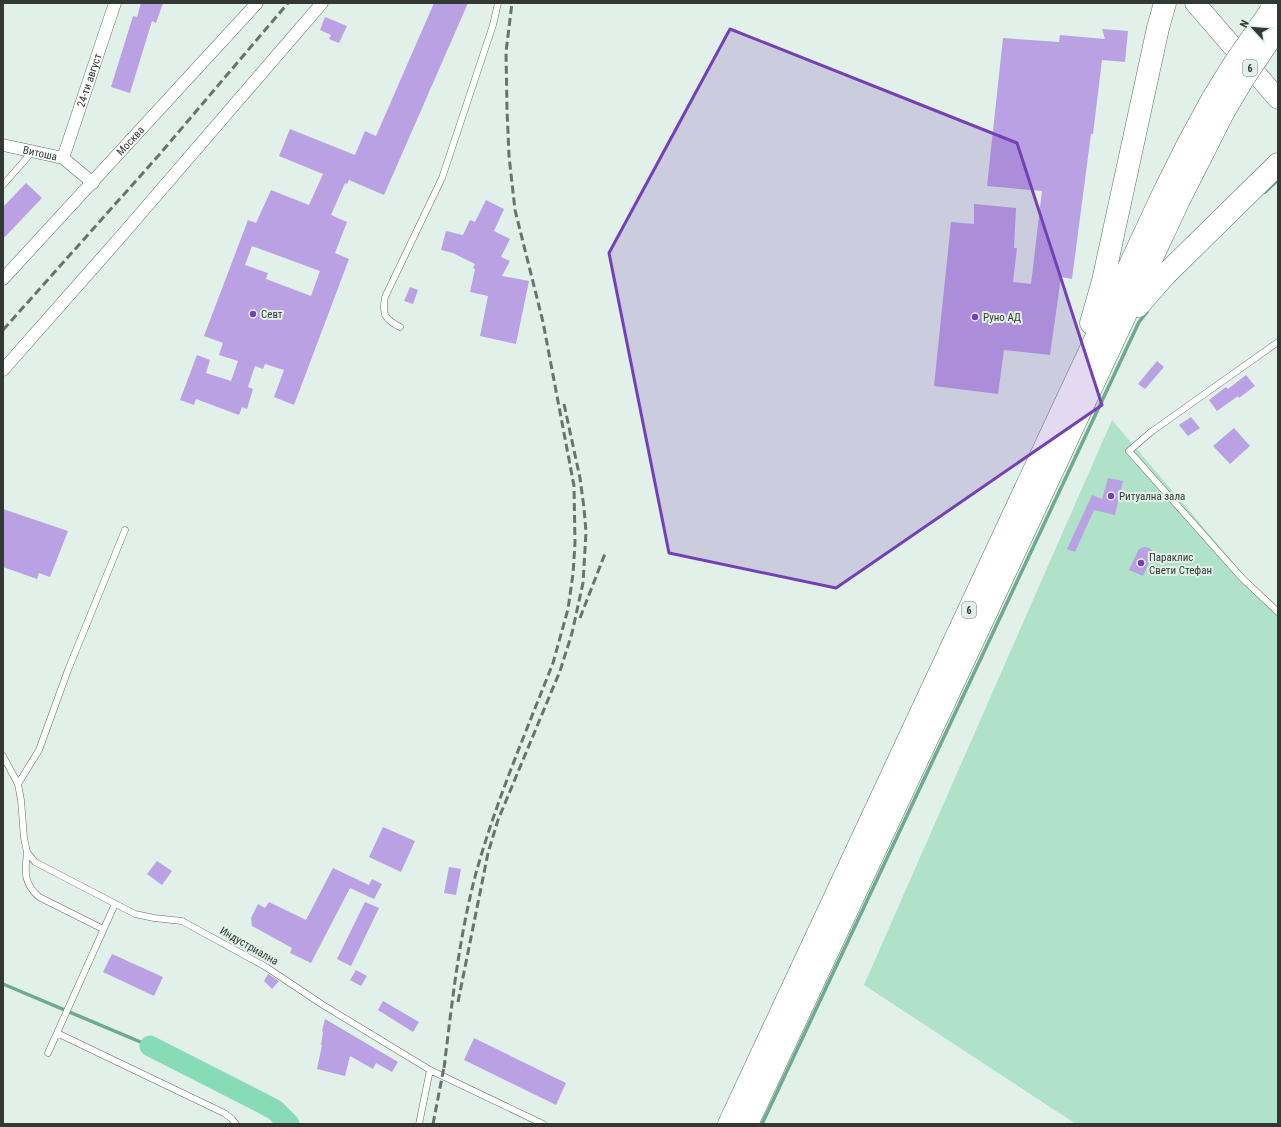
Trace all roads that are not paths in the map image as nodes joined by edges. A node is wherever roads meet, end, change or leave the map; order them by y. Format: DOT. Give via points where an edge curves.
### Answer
graph roads {
  1 [pos="116,3"];
  2 [pos="257,3"];
  3 [pos="322,3"];
  4 [pos="498,3"];
  5 [pos="1165,3"];
  6 [pos="1195,3"];
  7 [pos="1275,14"];
  8 [pos="1278,99"];
  9 [pos="1218,104"];
  10 [pos="3,145"];
  11 [pos="32,152"];
  12 [pos="63,158"];
  13 [pos="1278,164"];
  14 [pos="93,183"];
  15 [pos="3,185"];
  16 [pos="3,279"];
  17 [pos="400,327"];
  18 [pos="1278,342"];
  19 [pos="1108,352"];
  20 [pos="3,370"];
  21 [pos="1048,441"];
  22 [pos="125,530"];
  23 [pos="1278,612"];
  24 [pos="3,756"];
  25 [pos="18,784"];
  26 [pos="27,852"];
  27 [pos="115,904"];
  28 [pos="103,929"];
  29 [pos="57,1033"];
  30 [pos="48,1054"];
  31 [pos="430,1070"];
  32 [pos="236,1124"];
  33 [pos="419,1124"];
  34 [pos="543,1124"];
  35 [pos="729,1124"];
  36 [pos="747,1124"];
  1 -- 12 [label="street, 24-ти август"];
  2 -- 14 [label="street, Москва"];
  3 -- 20 [label="street"];
  4 -- 17 [label="lane" via="442,178 385,297 384,316 389,322"];
  5 -- 21 [label="highway" via="1099,298"];
  6 -- 8 [label="main road"];
  7 -- 9 [label="highway, 6, bridge" via="1245,76"];
  9 -- 19 [label="highway, 6" via="1192,172"];
  9 -- 21 [label="highway, 6" via="1176,167"];
  10 -- 11 [label="street, Витоша"];
  11 -- 12 [label="street, Витоша"];
  11 -- 15 [label="lane"];
  12 -- 14 [label="street, Витоша"];
  13 -- 19 [label="highway" via="1157,283"];
  14 -- 16 [label="street, Москва"];
  18 -- 23 [label="lane" via="1151,432 1129,451 1241,577"];
  19 -- 36 [label="highway, 6"];
  21 -- 35 [label="highway, 6"];
  22 -- 25 [label="lane" via="68,670 39,750"];
  24 -- 25 [label="lane"];
  25 -- 26 [label="lane"];
  26 -- 27 [label="lane, Индустриална" via="35,862"];
  26 -- 28 [label="lane" via="25,870 31,890 39,897"];
  27 -- 28 [label="lane"];
  27 -- 31 [label="lane, Индустриална" via="135,914 182,921 266,967"];
  28 -- 29 [label="lane"];
  29 -- 30 [label="lane"];
  29 -- 32 [label="lane" via="224,1113"];
  31 -- 33 [label="lane"];
  31 -- 34 [label="lane, Индустриална"];
}
